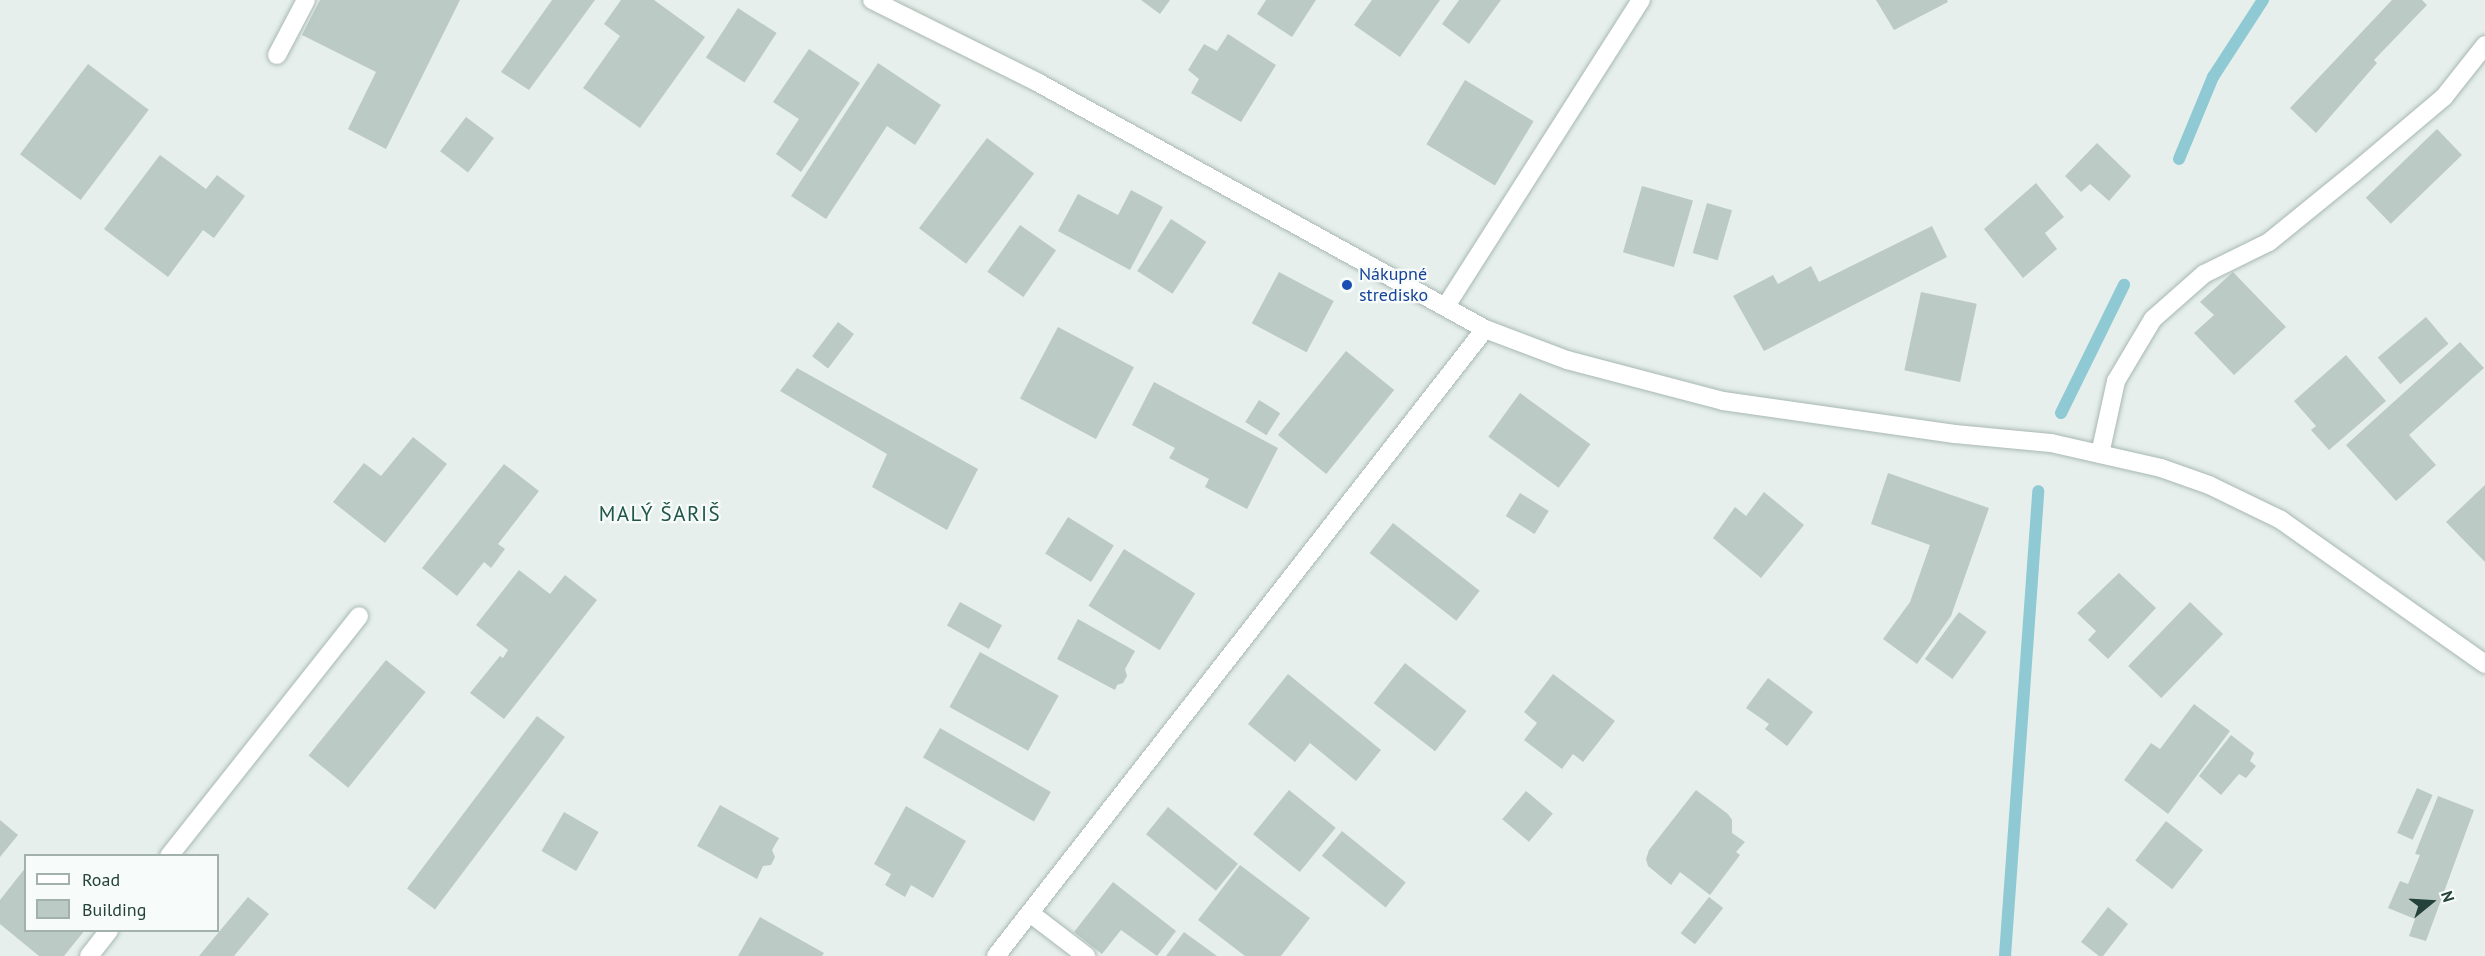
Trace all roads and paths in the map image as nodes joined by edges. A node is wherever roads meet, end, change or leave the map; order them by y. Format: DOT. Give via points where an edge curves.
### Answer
graph roads {
  1 [pos="306,0"];
  2 [pos="872,0"];
  3 [pos="1641,0"];
  4 [pos="2485,45"];
  5 [pos="277,55"];
  6 [pos="1446,306"];
  7 [pos="1485,329"];
  8 [pos="2100,454"];
  9 [pos="359,616"];
  10 [pos="2485,664"];
  11 [pos="170,854"];
  12 [pos="1030,913"];
  13 [pos="107,932"];
  14 [pos="89,956"];
  15 [pos="996,956"];
  16 [pos="1086,956"];
  1 -- 5 [label="street"];
  2 -- 6 [label="street" via="1037,81"];
  3 -- 6 [label="street"];
  4 -- 8 [label="street" via="2444,96 2355,173 2269,242 2204,274 2153,319 2116,381"];
  6 -- 7 [label="street"];
  7 -- 8 [label="street" via="1567,360 1723,401 1955,434 2051,443"];
  7 -- 12 [label="street"];
  8 -- 10 [label="street" via="2161,468 2209,485 2281,520"];
  9 -- 11 [label="street"];
  12 -- 15 [label="street"];
  12 -- 16 [label="street"];
  13 -- 14 [label="street"];
}
